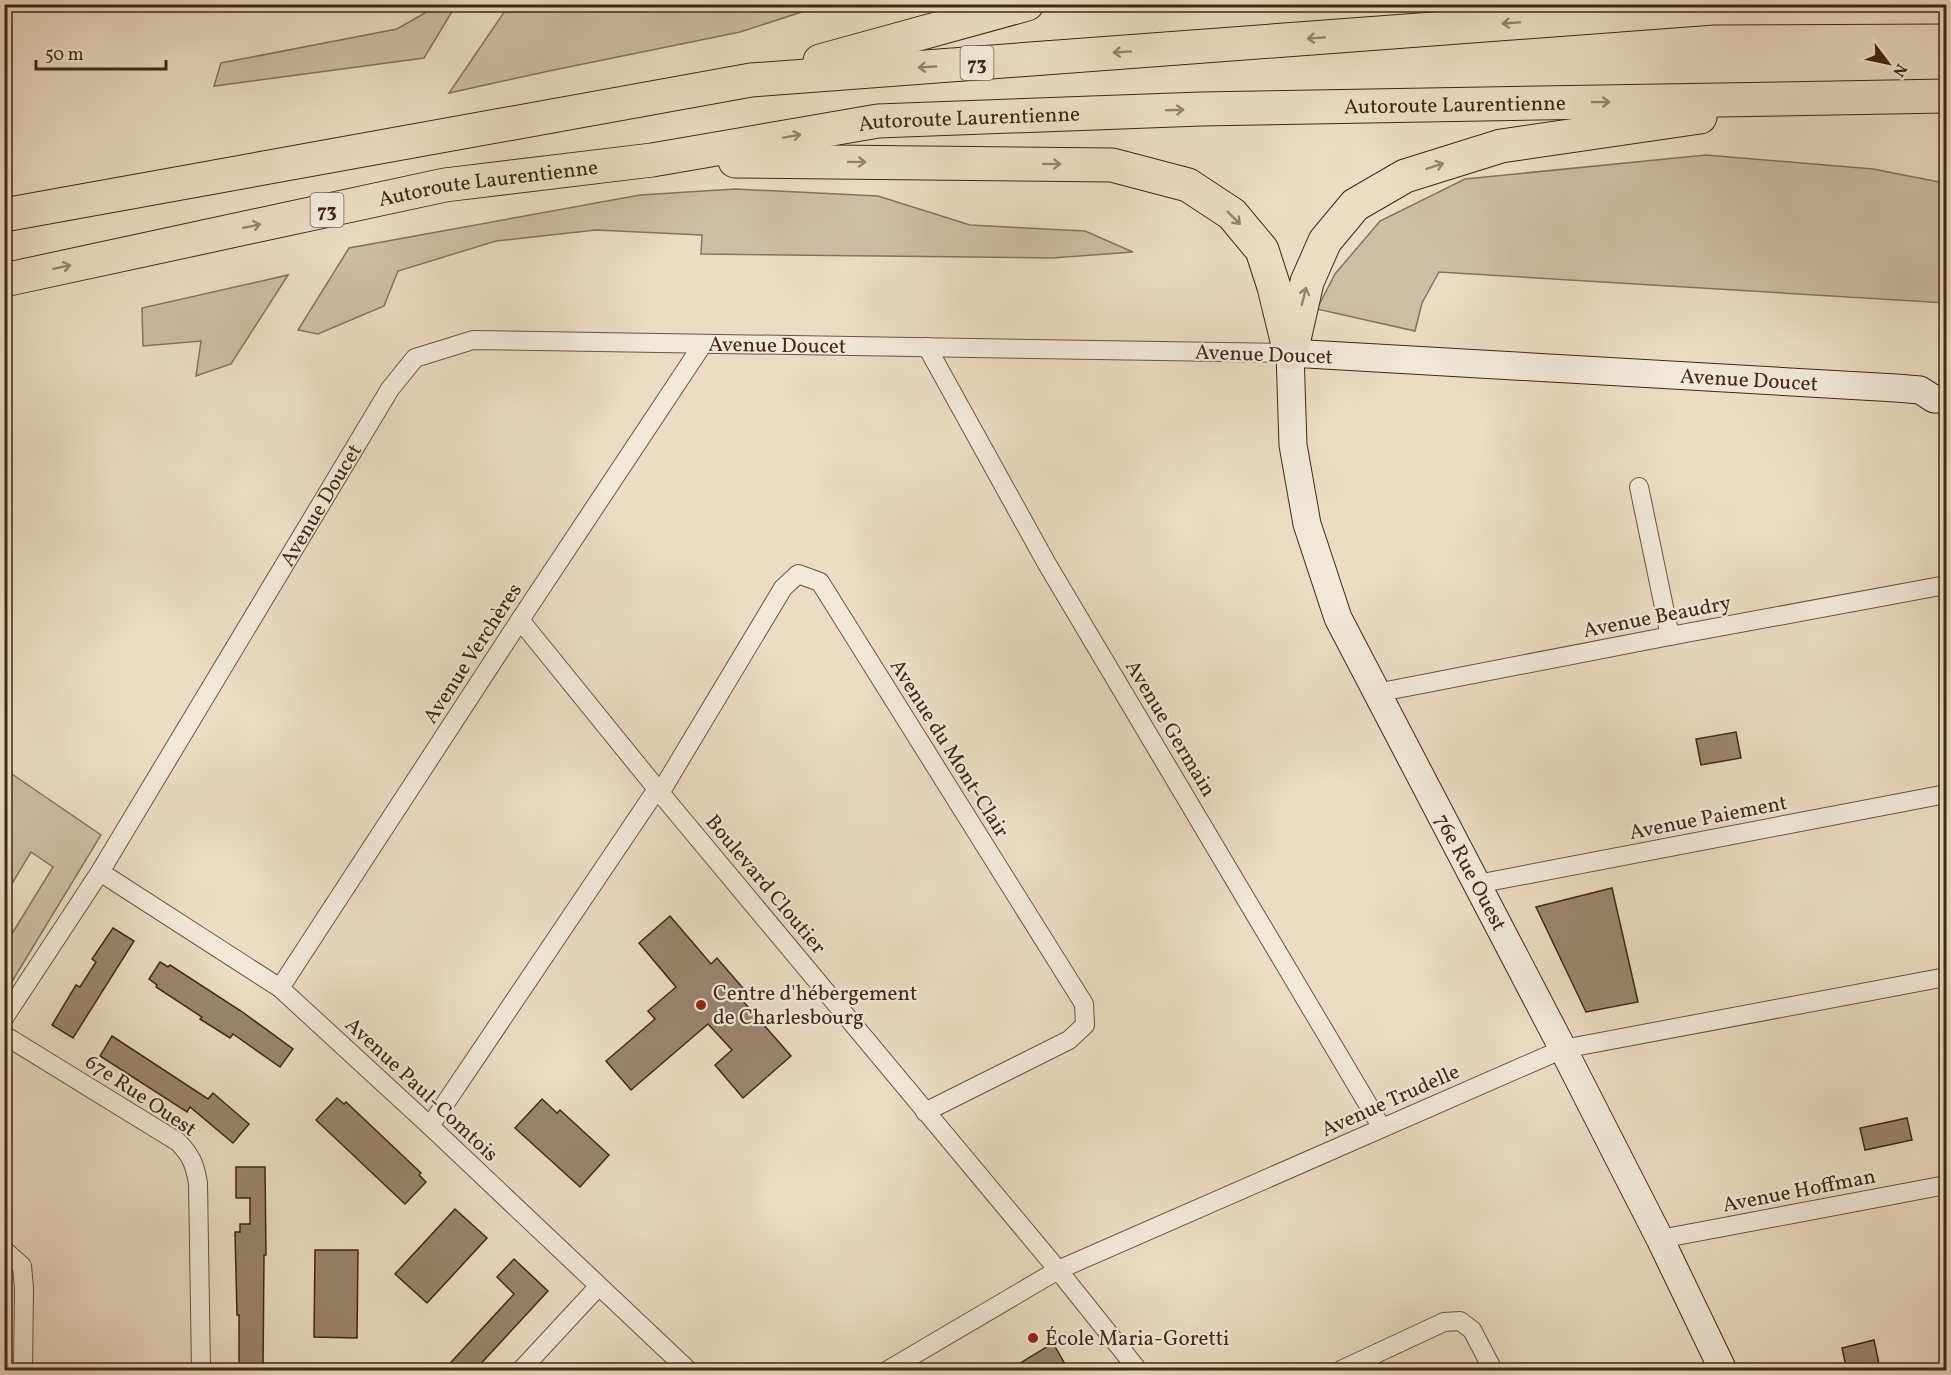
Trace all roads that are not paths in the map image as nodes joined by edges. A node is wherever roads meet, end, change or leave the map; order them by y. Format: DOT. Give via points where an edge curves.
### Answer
graph roads {
  1 [pos="1027,4"];
  2 [pos="1947,7"];
  3 [pos="750,80"];
  4 [pos="1947,96"];
  5 [pos="1840,98"];
  6 [pos="652,160"];
  7 [pos="4,215"];
  8 [pos="4,280"];
  9 [pos="703,344"];
  10 [pos="927,347"];
  11 [pos="1290,353"];
  12 [pos="1947,383"];
  13 [pos="1920,390"];
  14 [pos="1947,399"];
  15 [pos="1638,488"];
  16 [pos="1947,585"];
  17 [pos="520,620"];
  18 [pos="1670,636"];
  19 [pos="1376,693"];
  20 [pos="658,791"];
  21 [pos="1947,794"];
  22 [pos="100,872"];
  23 [pos="1477,884"];
  24 [pos="1947,977"];
  25 [pos="280,988"];
  26 [pos="4,1018"];
  27 [pos="4,1035"];
  28 [pos="1563,1049"];
  29 [pos="925,1112"];
  30 [pos="430,1126"];
  31 [pos="1382,1128"];
  32 [pos="1947,1185"];
  33 [pos="1660,1239"];
  34 [pos="4,1250"];
  35 [pos="1058,1270"];
  36 [pos="598,1287"];
  37 [pos="23,1371"];
  38 [pos="201,1371"];
  39 [pos="521,1371"];
  40 [pos="688,1371"];
  41 [pos="888,1371"];
  42 [pos="1138,1371"];
  43 [pos="1341,1371"];
  44 [pos="1493,1371"];
  45 [pos="1723,1371"];
  1 -- 3 [label="highway"];
  2 -- 3 [label="highway, 73, one-way" via="1713,8"];
  3 -- 7 [label="highway, 73"];
  4 -- 5 [label="highway, Autoroute Laurentienne / 73"];
  6 -- 5 [label="highway, Autoroute Laurentienne / 73, one-way" via="878,121 1201,109"];
  11 -- 5 [label="highway, one-way" via="1307,282 1325,241 1355,206 1405,176 1501,146"];
  8 -- 6 [label="highway, Autoroute Laurentienne / 73, one-way" via="445,185"];
  6 -- 11 [label="highway, one-way" via="1112,165 1188,184 1232,214 1262,250"];
  9 -- 10 [label="street, Avenue Doucet"];
  9 -- 17 [label="street, Avenue Verchères"];
  9 -- 22 [label="street, Avenue Doucet" via="473,340 415,358 390,389"];
  10 -- 11 [label="street, Avenue Doucet"];
  10 -- 31 [label="street, Avenue Germain" via="1047,564"];
  11 -- 13 [label="street, Avenue Doucet"];
  11 -- 19 [label="street, 76e Rue Ouest" via="1293,445 1307,524 1338,618"];
  12 -- 13 [label="street, Avenue Doucet" via="1936,382"];
  13 -- 14 [label="street, Avenue Doucet" via="1934,399"];
  15 -- 18 [label="street"];
  16 -- 18 [label="street, Avenue Beaudry"];
  17 -- 20 [label="street, Boulevard Cloutier"];
  17 -- 25 [label="street, Avenue Verchères"];
  18 -- 19 [label="street, Avenue Beaudry"];
  19 -- 23 [label="street, 76e Rue Ouest"];
  20 -- 29 [label="street, Boulevard Cloutier"];
  20 -- 29 [label="street, Avenue du Mont-Clair" via="783,588 798,574 820,582 1084,1004 1085,1025 1069,1040"];
  20 -- 30 [label="street, Avenue du Mont-Clair"];
  21 -- 23 [label="street, Avenue Paiement"];
  22 -- 25 [label="street, Avenue Paul-Comtois"];
  22 -- 26 [label="street, Avenue Doucet"];
  23 -- 28 [label="street, 76e Rue Ouest"];
  24 -- 28 [label="street, Avenue Trudelle"];
  25 -- 30 [label="street, Avenue Paul-Comtois"];
  27 -- 38 [label="street, 67e Rue Ouest" via="178,1142 190,1154 198,1183"];
  28 -- 31 [label="street, Avenue Trudelle"];
  28 -- 33 [label="street, 76e Rue Ouest"];
  29 -- 35 [label="street, Boulevard Cloutier"];
  30 -- 36 [label="street, Avenue Paul-Comtois"];
  31 -- 35 [label="street, Avenue Trudelle"];
  32 -- 33 [label="street, Avenue Hoffman"];
  33 -- 45 [label="street, 76e Rue Ouest"];
  34 -- 37 [label="street" via="22,1266"];
  35 -- 41 [label="street, Avenue Trudelle"];
  35 -- 42 [label="street, Boulevard Cloutier"];
  36 -- 39 [label="street"];
  36 -- 40 [label="street, Avenue Paul-Comtois"];
  43 -- 44 [label="street" via="1443,1322 1460,1321 1472,1330"];
}
